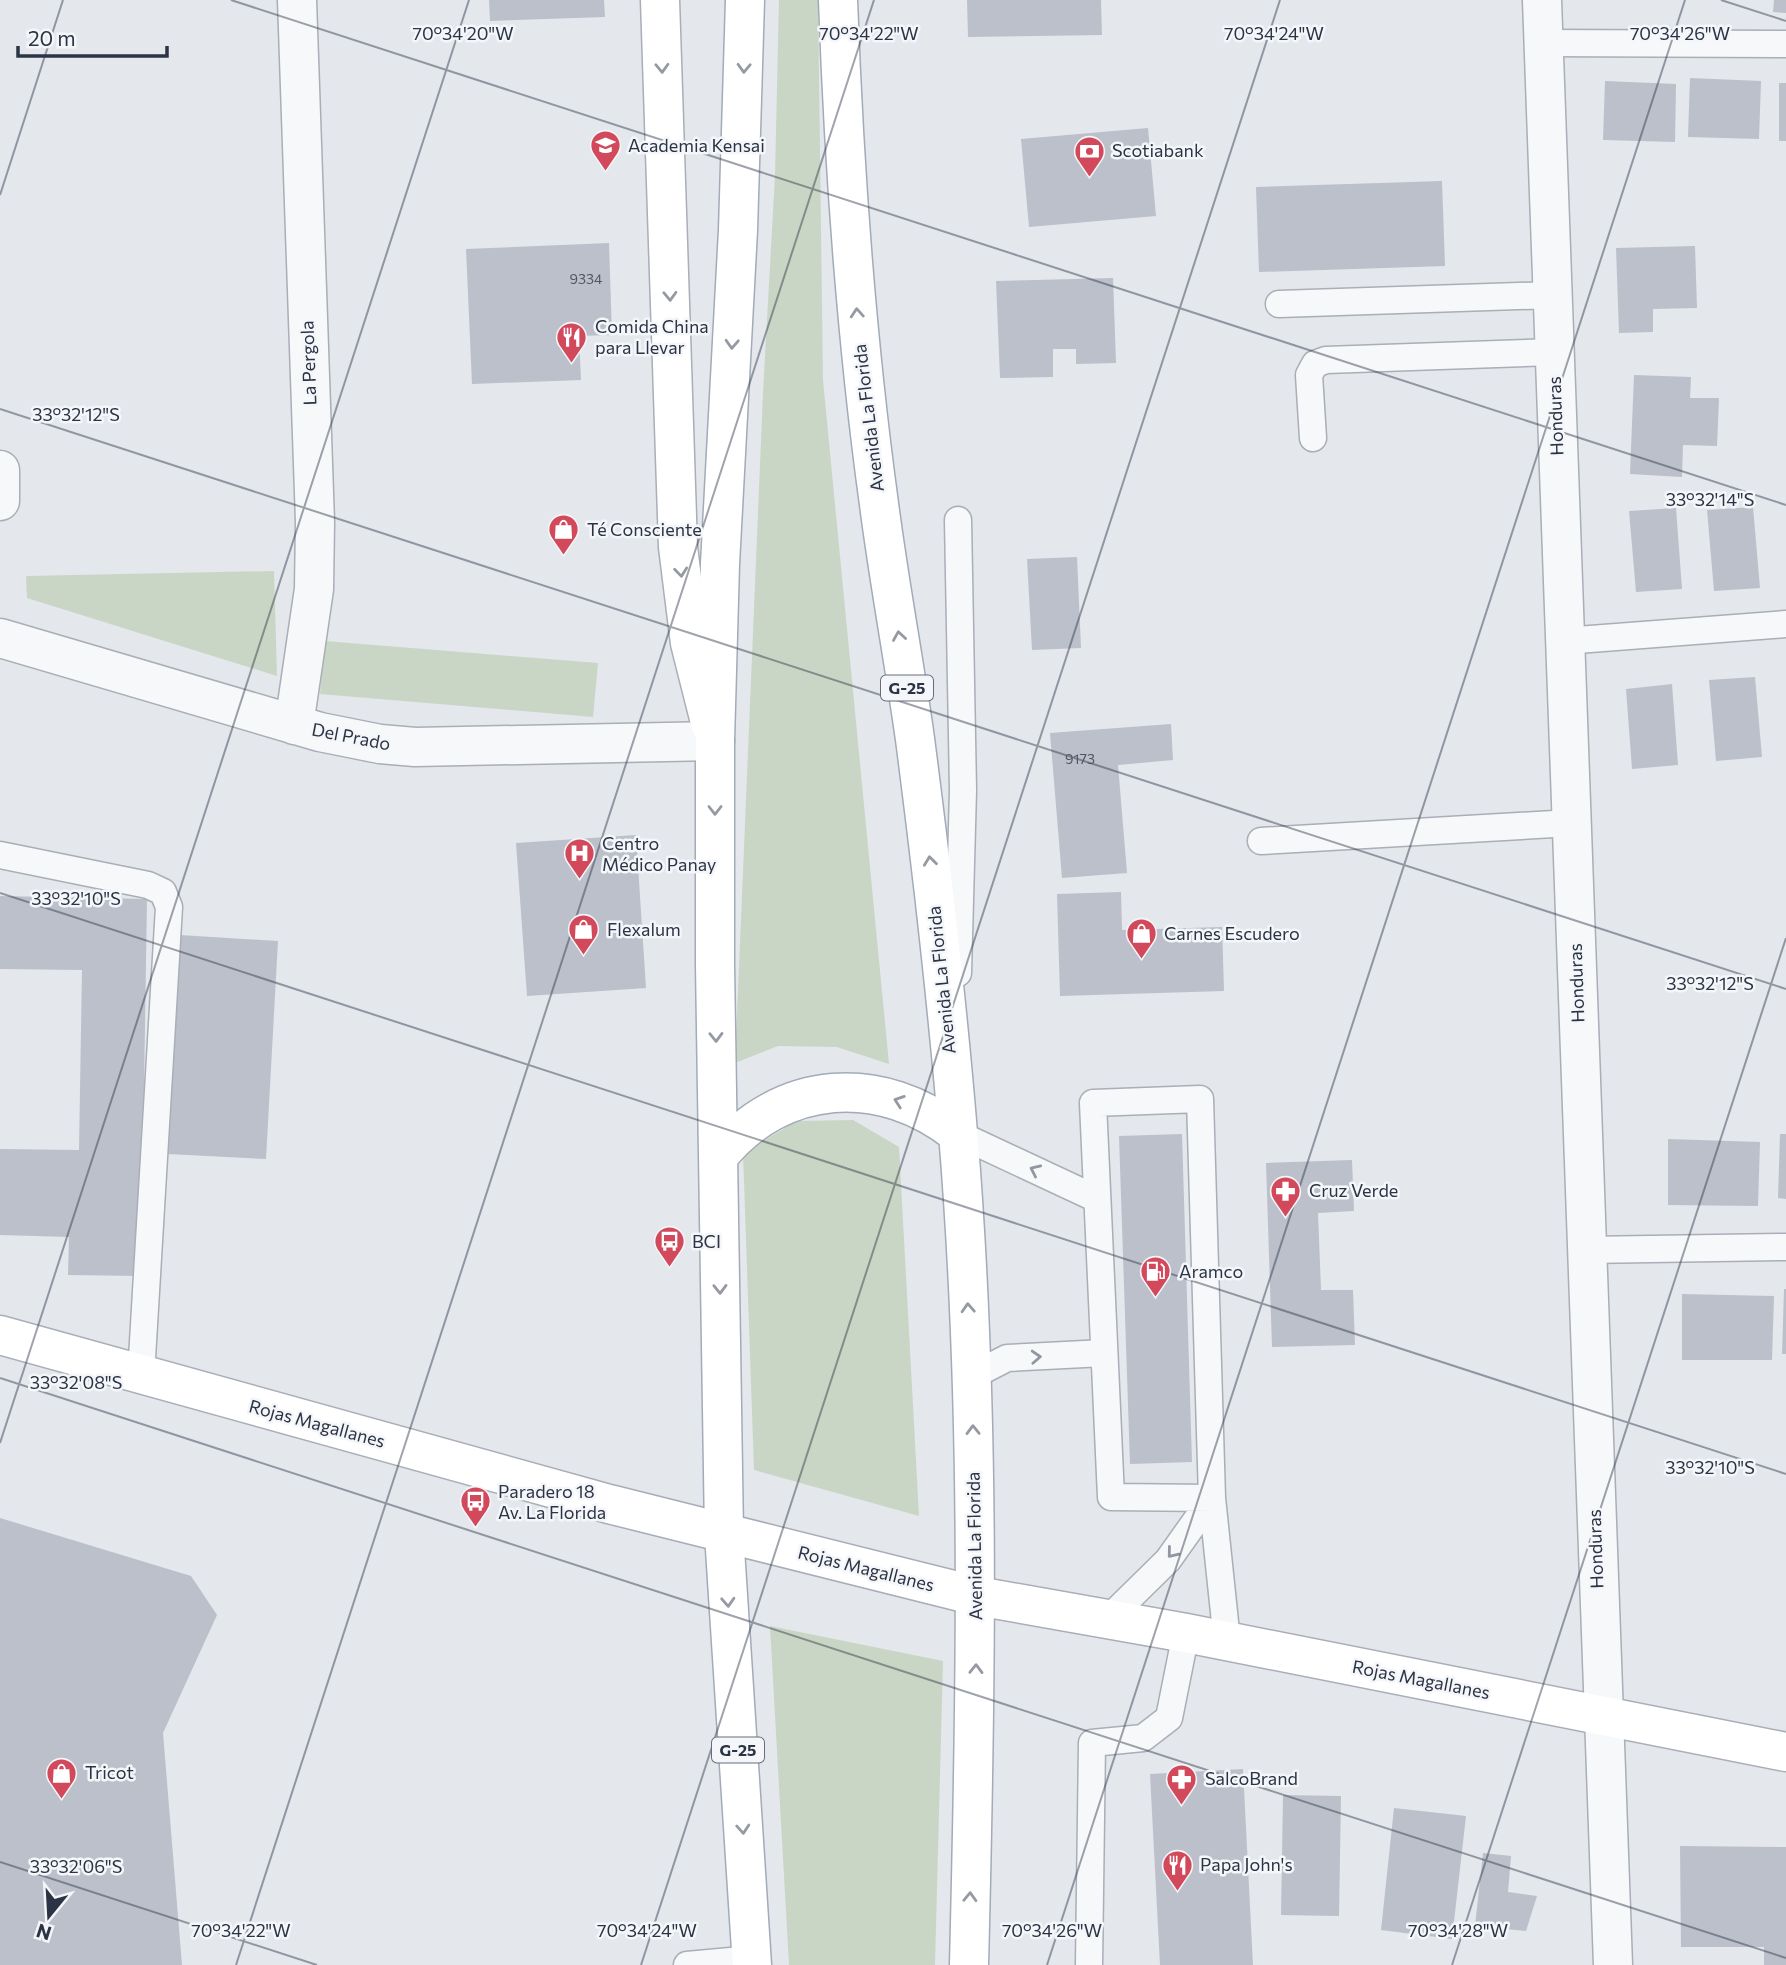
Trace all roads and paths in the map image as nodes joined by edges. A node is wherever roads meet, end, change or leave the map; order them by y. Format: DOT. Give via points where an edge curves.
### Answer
graph roads {
  1 [pos="297,0"];
  2 [pos="660,0"];
  3 [pos="745,0"];
  4 [pos="838,0"];
  5 [pos="1542,0"];
  6 [pos="1544,43"];
  7 [pos="1786,44"];
  8 [pos="1552,295"];
  9 [pos="1279,304"];
  10 [pos="1554,352"];
  11 [pos="1313,438"];
  12 [pos="0,470"];
  13 [pos="0,501"];
  14 [pos="958,520"];
  15 [pos="1786,624"];
  16 [pos="0,638"];
  17 [pos="1564,641"];
  18 [pos="294,725"];
  19 [pos="715,741"];
  20 [pos="1571,823"];
  21 [pos="1261,841"];
  22 [pos="0,855"];
  23 [pos="958,1134"];
  24 [pos="718,1157"];
  25 [pos="1097,1199"];
  26 [pos="1786,1247"];
  27 [pos="1586,1250"];
  28 [pos="0,1335"];
  29 [pos="1104,1353"];
  30 [pos="141,1375"];
  31 [pos="972,1376"];
  32 [pos="1212,1498"];
  33 [pos="724,1534"];
  34 [pos="977,1596"];
  35 [pos="1108,1619"];
  36 [pos="1186,1633"];
  37 [pos="1227,1641"];
  38 [pos="1602,1716"];
  39 [pos="1786,1752"];
  40 [pos="752,1962"];
  41 [pos="687,1965"];
  42 [pos="969,1965"];
  43 [pos="1089,1965"];
  44 [pos="1613,1965"];
  1 -- 18 [label="street, La Pergola" via="315,523 314,589"];
  2 -- 19 [label="main road, one-way" via="678,547 690,643"];
  3 -- 19 [label="main road, G-25, one-way"];
  23 -- 4 [label="main road, Avenida La Florida / G-25, one-way" via="914,737 859,335"];
  5 -- 6 [label="street, Honduras"];
  6 -- 7 [label="lane"];
  6 -- 8 [label="street, Honduras"];
  8 -- 9 [label="lane"];
  8 -- 10 [label="street, Honduras"];
  10 -- 11 [label="lane" via="1326,359 1315,364 1310,375"];
  10 -- 17 [label="street, Honduras"];
  12 -- 13 [label="street"];
  14 -- 23 [label="lane" via="963,776 958,876"];
  15 -- 17 [label="lane"];
  16 -- 18 [label="street, Del Prado"];
  17 -- 20 [label="street, Honduras"];
  18 -- 19 [label="street, Del Prado" via="349,739 415,747"];
  19 -- 24 [label="main road, G-25, one-way"];
  20 -- 21 [label="lane"];
  20 -- 27 [label="street, Honduras"];
  22 -- 30 [label="lane" via="148,885 163,892 169,906"];
  23 -- 24 [label="main road, one-way" via="929,1113 895,1099 842,1092 806,1097 773,1111 743,1130"];
  25 -- 23 [label="lane, one-way"];
  31 -- 23 [label="main road, Avenida La Florida / G-25, one-way"];
  24 -- 33 [label="main road, G-25, one-way"];
  25 -- 29 [label="lane"];
  25 -- 32 [label="lane" via="1093,1103 1200,1099"];
  26 -- 27 [label="lane"];
  27 -- 38 [label="street, Honduras"];
  28 -- 30 [label="main road, Rojas Magallanes"];
  31 -- 29 [label="lane, one-way" via="1007,1358"];
  29 -- 32 [label="lane" via="1111,1497"];
  30 -- 33 [label="main road, Rojas Magallanes"];
  34 -- 31 [label="main road, Avenida La Florida / G-25, one-way"];
  32 -- 35 [label="lane, one-way" via="1168,1560"];
  32 -- 37 [label="lane"];
  33 -- 34 [label="main road, Rojas Magallanes"];
  33 -- 40 [label="main road, G-25, one-way"];
  34 -- 35 [label="main road, Rojas Magallanes"];
  42 -- 34 [label="main road, Avenida La Florida / G-25, one-way"];
  35 -- 36 [label="main road, Rojas Magallanes"];
  36 -- 37 [label="main road, Rojas Magallanes"];
  36 -- 43 [label="lane" via="1170,1718 1143,1738 1092,1743"];
  37 -- 38 [label="main road, Rojas Magallanes"];
  38 -- 39 [label="main road, Rojas Magallanes"];
  38 -- 44 [label="street, Honduras"];
  40 -- 41 [label="lane"];
}
